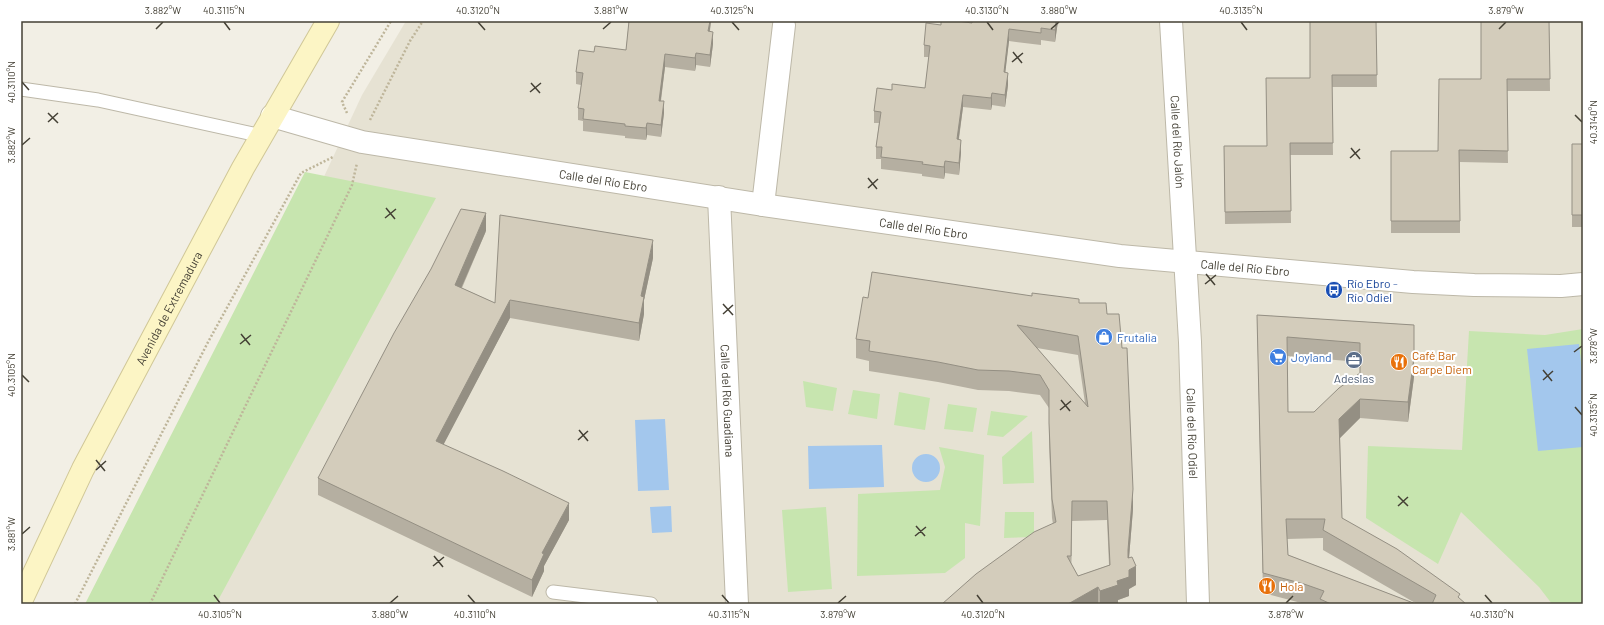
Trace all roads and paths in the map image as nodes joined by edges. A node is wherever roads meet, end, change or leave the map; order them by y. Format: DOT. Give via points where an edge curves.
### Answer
graph roads {
  1 [pos="328,21"];
  2 [pos="391,21"];
  3 [pos="423,21"];
  4 [pos="1171,21"];
  5 [pos="784,25"];
  6 [pos="21,89"];
  7 [pos="272,116"];
  8 [pos="262,136"];
  9 [pos="362,142"];
  10 [pos="718,197"];
  11 [pos="762,205"];
  12 [pos="1185,262"];
  13 [pos="1583,284"];
  14 [pos="553,592"];
  15 [pos="21,601"];
  16 [pos="75,604"];
  17 [pos="150,604"];
  18 [pos="651,604"];
  19 [pos="737,604"];
  20 [pos="1198,604"];
  1 -- 7 [label="street, Avenida de Extremadura"];
  2 -- 9 [label="path" via="342,102"];
  3 -- 9 [label="path" via="372,115"];
  4 -- 12 [label="street, Calle del Río Jalón"];
  5 -- 11 [label="street"];
  6 -- 8 [label="lane" via="98,100"];
  7 -- 8 [label="street, Avenida de Extremadura"];
  7 -- 9 [label="street, Calle del Río Ebro"];
  8 -- 15 [label="street, Avenida de Extremadura" via="83,469"];
  9 -- 10 [label="street, Calle del Río Ebro"];
  9 -- 16 [label="path" via="301,173 207,344"];
  9 -- 17 [label="path" via="352,185"];
  10 -- 11 [label="street, Calle del Río Ebro"];
  10 -- 19 [label="street, Calle del Río Guadiana"];
  11 -- 12 [label="street, Calle del Río Ebro" via="1120,256"];
  12 -- 13 [label="street, Calle del Río Ebro" via="1474,285"];
  12 -- 20 [label="street, Calle del Río Odiel"];
  14 -- 18 [label="lane"];
}
